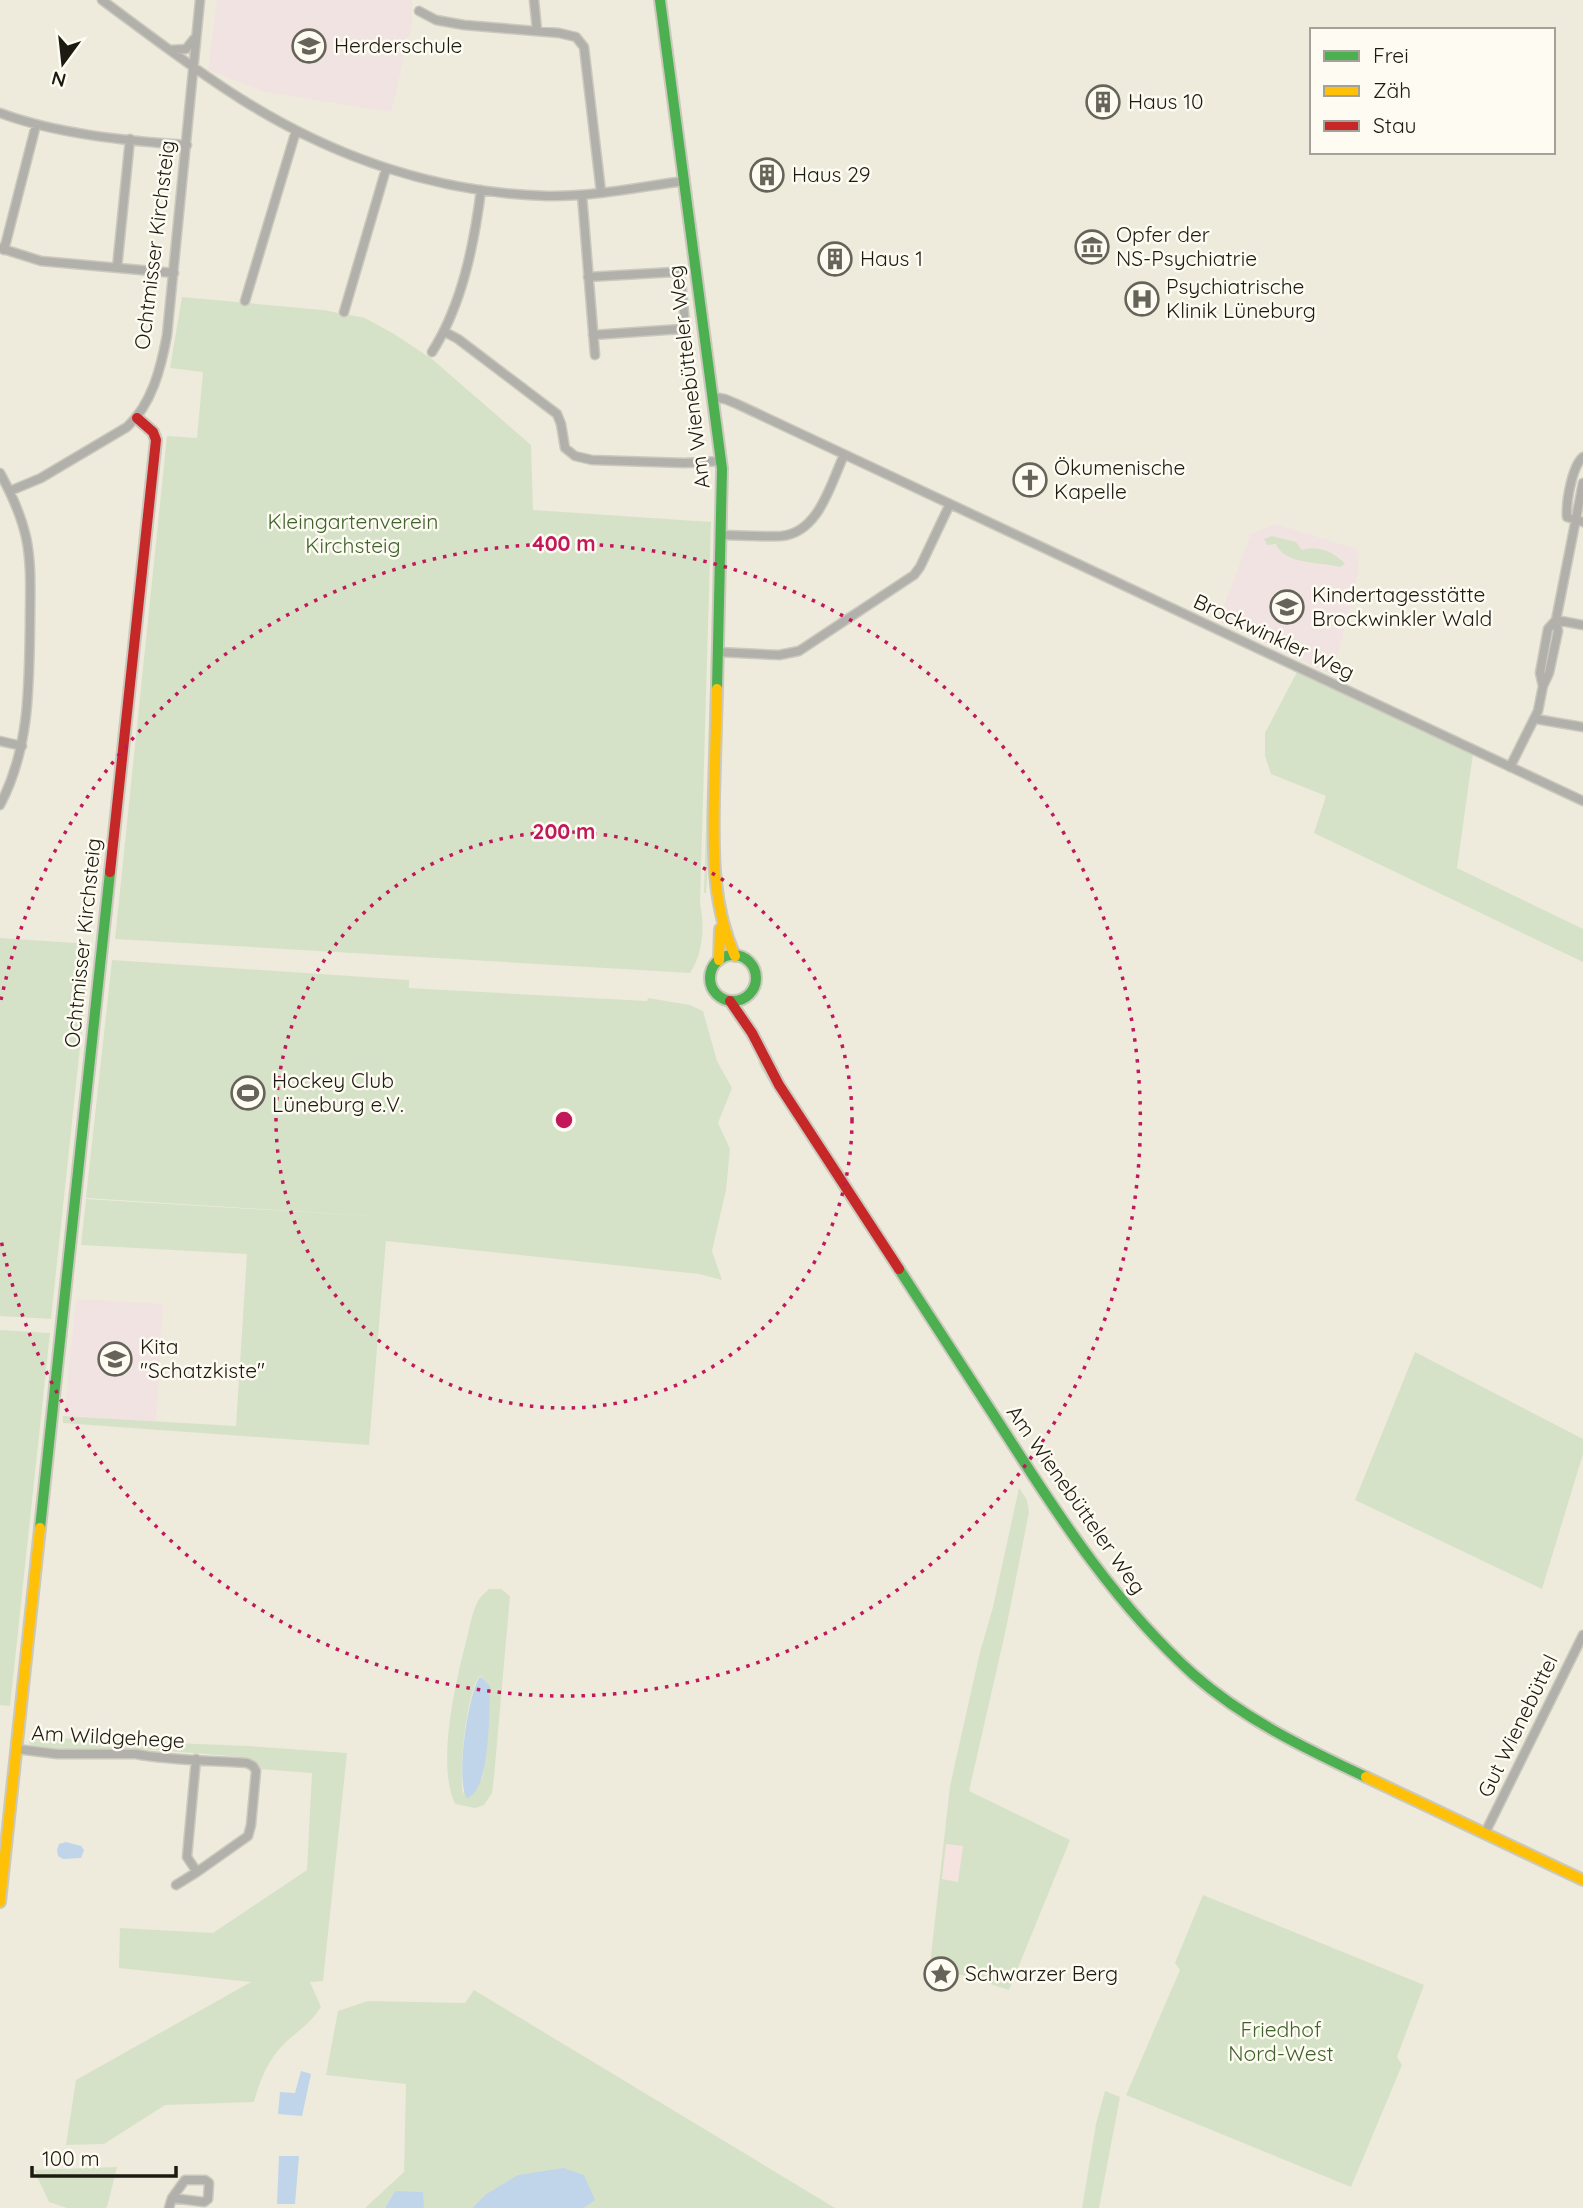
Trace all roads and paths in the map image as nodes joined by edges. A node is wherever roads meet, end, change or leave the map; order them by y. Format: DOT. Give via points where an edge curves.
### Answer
graph roads {
  1 [pos="102,0"];
  2 [pos="200,0"];
  3 [pos="534,0"];
  4 [pos="660,0"];
  5 [pos="419,11"];
  6 [pos="537,30"];
  7 [pos="196,37"];
  8 [pos="170,50"];
  9 [pos="193,68"];
  10 [pos="0,113"];
  11 [pos="36,125"];
  12 [pos="296,131"];
  13 [pos="130,139"];
  14 [pos="187,145"];
  15 [pos="387,169"];
  16 [pos="684,181"];
  17 [pos="481,190"];
  18 [pos="601,192"];
  19 [pos="582,195"];
  20 [pos="2,249"];
  21 [pos="117,268"];
  22 [pos="174,273"];
  23 [pos="588,277"];
  24 [pos="245,301"];
  25 [pos="344,312"];
  26 [pos="445,332"];
  27 [pos="593,335"];
  28 [pos="432,352"];
  29 [pos="594,355"];
  30 [pos="713,397"];
  31 [pos="137,418"];
  32 [pos="844,455"];
  33 [pos="1583,457"];
  34 [pos="721,461"];
  35 [pos="0,473"];
  36 [pos="1583,483"];
  37 [pos="10,491"];
  38 [pos="950,504"];
  39 [pos="1579,522"];
  40 [pos="722,535"];
  41 [pos="1556,620"];
  42 [pos="1583,625"];
  43 [pos="718,652"];
  44 [pos="1536,719"];
  45 [pos="1583,727"];
  46 [pos="0,741"];
  47 [pos="22,746"];
  48 [pos="1510,767"];
  49 [pos="1583,801"];
  50 [pos="0,806"];
  51 [pos="720,919"];
  52 [pos="735,956"];
  53 [pos="719,960"];
  54 [pos="746,996"];
  55 [pos="730,1001"];
  56 [pos="752,1033"];
  57 [pos="1583,1635"];
  58 [pos="17,1749"];
  59 [pos="196,1759"];
  60 [pos="1485,1833"];
  61 [pos="197,1872"];
  62 [pos="1583,1880"];
  63 [pos="176,1885"];
  64 [pos="0,1902"];
  65 [pos="172,2198"];
  66 [pos="169,2208"];
  1 -- 8 [label="street"];
  2 -- 7 [label="street, Ochtmisser Kirchsteig"];
  3 -- 6 [label="street"];
  4 -- 16 [label="street, Am Wienebütteler Weg"];
  5 -- 6 [label="street" via="436,20 464,25"];
  6 -- 18 [label="street" via="576,37 584,47"];
  7 -- 8 [label="street" via="186,49"];
  7 -- 9 [label="street, Ochtmisser Kirchsteig"];
  8 -- 9 [label="street"];
  9 -- 12 [label="street"];
  9 -- 14 [label="street, Ochtmisser Kirchsteig"];
  10 -- 11 [label="street"];
  11 -- 13 [label="street"];
  11 -- 20 [label="street"];
  12 -- 15 [label="street"];
  12 -- 24 [label="street"];
  13 -- 14 [label="street"];
  13 -- 21 [label="street"];
  14 -- 22 [label="street, Ochtmisser Kirchsteig"];
  15 -- 17 [label="street"];
  15 -- 25 [label="street"];
  16 -- 18 [label="street"];
  16 -- 30 [label="street, Am Wienebütteler Weg"];
  17 -- 19 [label="street"];
  17 -- 26 [label="street" via="465,275"];
  18 -- 19 [label="street"];
  19 -- 23 [label="street"];
  20 -- 21 [label="street" via="41,261"];
  21 -- 22 [label="street"];
  22 -- 31 [label="street, Ochtmisser Kirchsteig" via="163,356"];
  23 -- 27 [label="street"];
  23 -- 27 [label="street" via="674,272 681,280 685,324 681,329"];
  26 -- 28 [label="street"];
  26 -- 34 [label="street" via="552,409 559,418 565,448 575,456"];
  27 -- 29 [label="street"];
  30 -- 32 [label="street, Brockwinkler Weg" via="725,398"];
  30 -- 34 [label="street, Am Wienebütteler Weg"];
  31 -- 37 [label="street" via="106,442"];
  31 -- 58 [label="street, Ochtmisser Kirchsteig" via="156,440"];
  32 -- 38 [label="street, Brockwinkler Weg"];
  32 -- 40 [label="street" via="814,517 797,532"];
  33 -- 39 [label="street" via="1576,463 1566,509 1567,517"];
  34 -- 40 [label="street, Am Wienebütteler Weg"];
  35 -- 37 [label="street"];
  36 -- 39 [label="street"];
  37 -- 47 [label="street" via="24,528 29,573 28,710"];
  38 -- 43 [label="street" via="914,575 815,642 790,653"];
  38 -- 48 [label="street, Brockwinkler Weg"];
  39 -- 41 [label="street"];
  40 -- 43 [label="street, Am Wienebütteler Weg"];
  41 -- 42 [label="street"];
  41 -- 44 [label="street" via="1554,652"];
  43 -- 51 [label="street, Am Wienebütteler Weg" via="713,849"];
  44 -- 45 [label="street"];
  44 -- 48 [label="street"];
  46 -- 47 [label="street"];
  47 -- 50 [label="street"];
  48 -- 49 [label="street, Brockwinkler Weg"];
  51 -- 52 [label="street, Am Wienebütteler Weg"];
  51 -- 53 [label="street, Am Wienebütteler Weg"];
  52 -- 53 [label="street"];
  52 -- 54 [label="street, Am Wienebütteler Weg" via="754,970 754,985"];
  53 -- 55 [label="street, Am Wienebütteler Weg" via="710,982 717,994"];
  54 -- 55 [label="street"];
  54 -- 56 [label="street, Am Wienebütteler Weg"];
  55 -- 56 [label="street, Am Wienebütteler Weg"];
  56 -- 60 [label="street, Am Wienebütteler Weg" via="779,1084 1034,1477 1110,1589 1143,1628 1201,1681 1269,1728"];
  57 -- 60 [label="street, Gut Wienebüttel"];
  58 -- 59 [label="street, Am Wildgehege"];
  58 -- 64 [label="street, Ochtmisser Kirchsteig"];
  59 -- 61 [label="street, Am Wildgehege" via="187,1857"];
  59 -- 61 [label="street, Am Wildgehege" via="247,1763 256,1771 248,1836"];
  60 -- 62 [label="street, Am Wienebütteler Weg"];
  61 -- 63 [label="street, Am Wildgehege"];
  65 -- 65 [label="street" via="185,2179 209,2183 207,2201"];
  65 -- 66 [label="street"];
}
